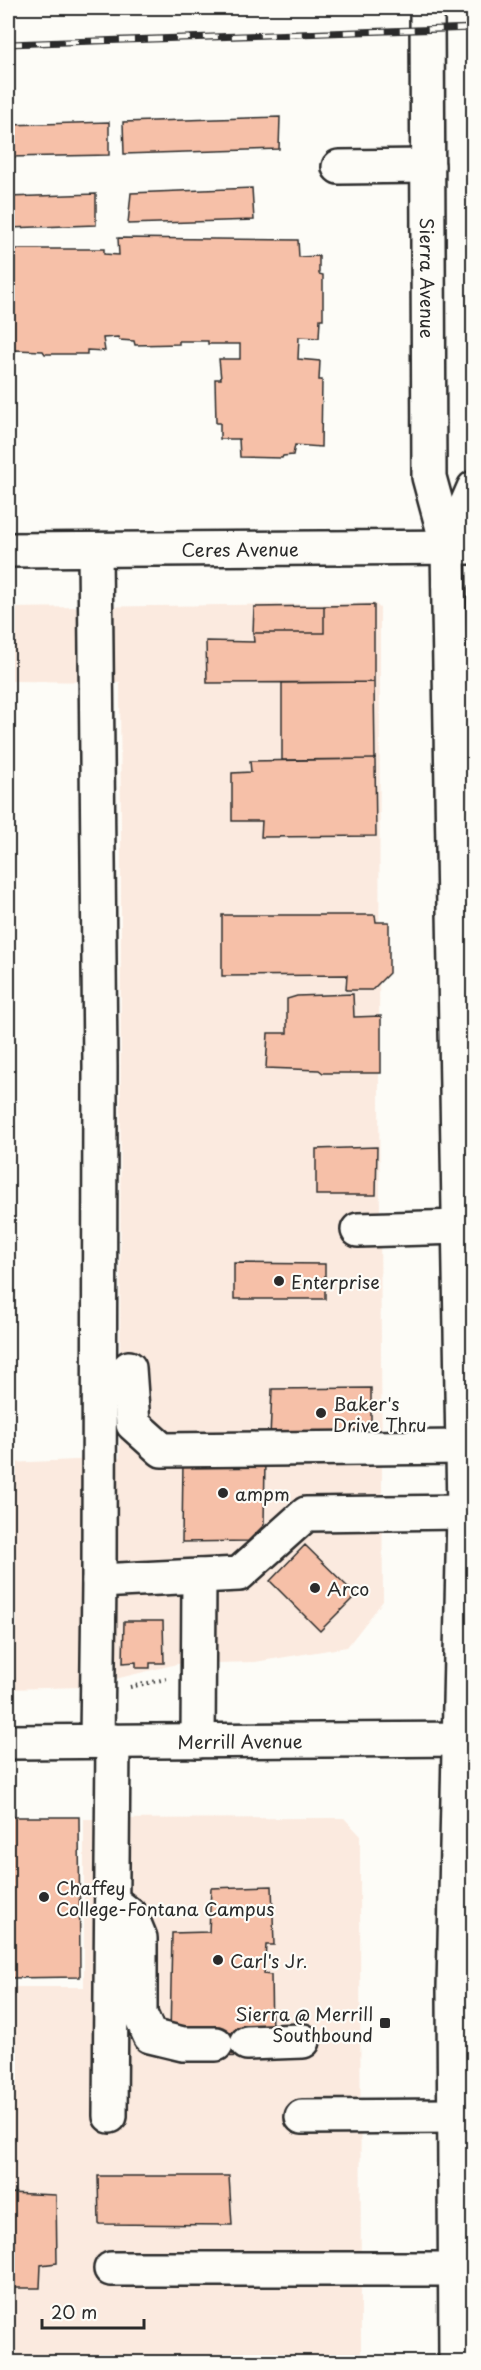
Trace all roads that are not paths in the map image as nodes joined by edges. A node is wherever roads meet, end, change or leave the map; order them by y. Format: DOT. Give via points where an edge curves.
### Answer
graph roads {
  1 [pos="427,8"];
  2 [pos="428,166"];
  3 [pos="339,167"];
  4 [pos="474,488"];
  5 [pos="461,547"];
  6 [pos="8,550"];
  7 [pos="95,550"];
  8 [pos="460,1227"];
  9 [pos="358,1230"];
  10 [pos="129,1368"];
  11 [pos="464,1448"];
  12 [pos="464,1512"];
  13 [pos="199,1576"];
  14 [pos="99,1581"];
  15 [pos="466,1739"];
  16 [pos="105,1741"];
  17 [pos="198,1741"];
  18 [pos="8,1742"];
  19 [pos="112,1901"];
  20 [pos="464,1989"];
  21 [pos="303,2041"];
  22 [pos="464,2055"];
  23 [pos="110,2116"];
  24 [pos="455,2116"];
  25 [pos="302,2117"];
  26 [pos="465,2224"];
  27 [pos="111,2269"];
  28 [pos="456,2269"];
  29 [pos="456,2362"];
  1 -- 2 [label="main road, Sierra Avenue"];
  2 -- 3 [label="main road"];
  2 -- 5 [label="main road, Sierra Avenue" via="429,477"];
  4 -- 5 [label="main road, Sierra Avenue"];
  5 -- 7 [label="main road, Ceres Avenue"];
  5 -- 8 [label="main road, Sierra Avenue"];
  6 -- 7 [label="main road, Ceres Avenue"];
  7 -- 14 [label="main road" via="99,800"];
  8 -- 9 [label="main road"];
  8 -- 11 [label="main road, Sierra Avenue"];
  10 -- 11 [label="main road" via="134,1424 162,1450"];
  11 -- 12 [label="main road, Sierra Avenue"];
  12 -- 13 [label="main road" via="306,1514 239,1574"];
  12 -- 15 [label="main road, Sierra Avenue"];
  13 -- 14 [label="main road"];
  13 -- 17 [label="main road"];
  14 -- 16 [label="main road"];
  15 -- 17 [label="main road, Merrill Avenue"];
  15 -- 20 [label="main road, Sierra Avenue"];
  16 -- 17 [label="main road, Merrill Avenue"];
  16 -- 18 [label="main road, Merrill Avenue"];
  16 -- 19 [label="main road"];
  19 -- 21 [label="main road" via="131,1916 140,1938 141,2014 150,2036 183,2044"];
  19 -- 23 [label="main road"];
  20 -- 22 [label="main road, Sierra Avenue"];
  22 -- 24 [label="main road, Sierra Avenue"];
  24 -- 25 [label="main road"];
  24 -- 26 [label="main road, Sierra Avenue"];
  26 -- 28 [label="main road, Sierra Avenue"];
  27 -- 28 [label="main road"];
  28 -- 29 [label="main road, Sierra Avenue"];
}
